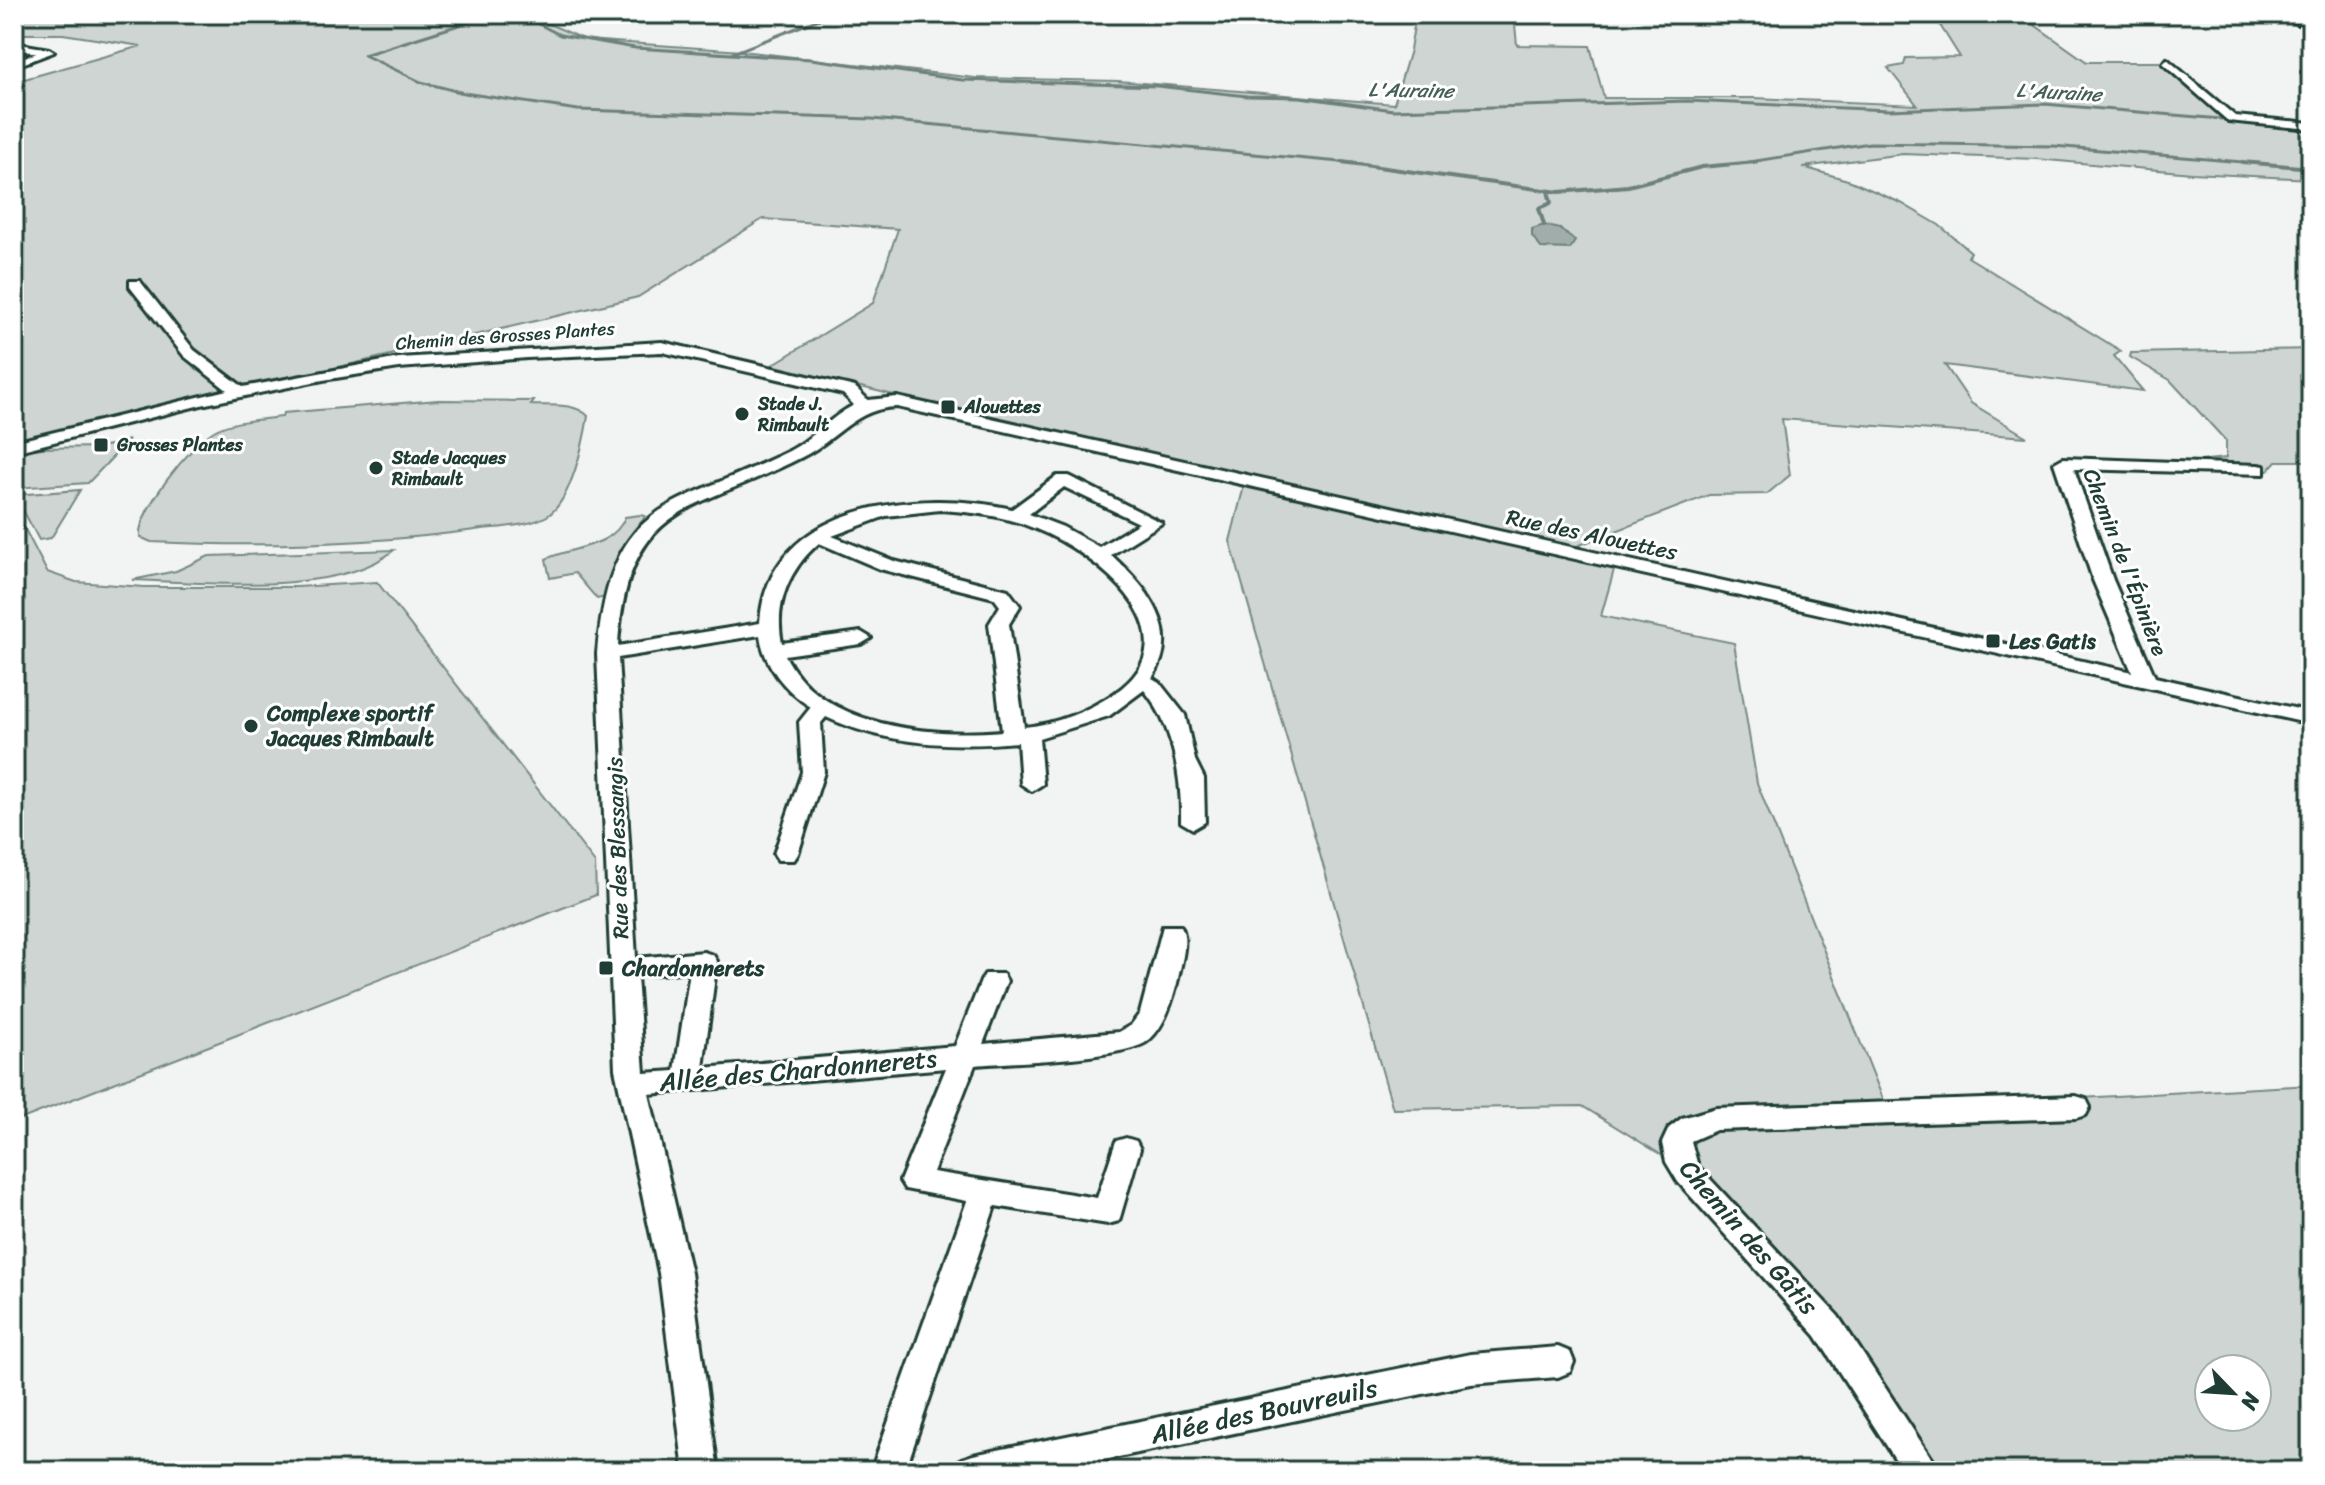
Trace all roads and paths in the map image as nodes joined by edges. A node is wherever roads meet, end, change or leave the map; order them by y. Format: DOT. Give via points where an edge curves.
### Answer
graph roads {
  1 [pos="2283,14"];
  2 [pos="2311,26"];
  3 [pos="14,46"];
  4 [pos="2167,62"];
  5 [pos="14,64"];
  6 [pos="2311,126"];
  7 [pos="135,284"];
  8 [pos="241,393"];
  9 [pos="862,404"];
  10 [pos="14,447"];
  11 [pos="2258,470"];
  12 [pos="1015,516"];
  13 [pos="817,536"];
  14 [pos="1098,555"];
  15 [pos="861,638"];
  16 [pos="770,641"];
  17 [pos="608,661"];
  18 [pos="2146,681"];
  19 [pos="1143,682"];
  20 [pos="824,706"];
  21 [pos="2311,718"];
  22 [pos="1021,734"];
  23 [pos="1032,784"];
  24 [pos="1193,822"];
  25 [pos="786,854"];
  26 [pos="1172,932"];
  27 [pos="622,968"];
  28 [pos="994,981"];
  29 [pos="964,1054"];
  30 [pos="688,1080"];
  31 [pos="632,1085"];
  32 [pos="2076,1107"];
  33 [pos="1126,1149"];
  34 [pos="985,1192"];
  35 [pos="1558,1362"];
  36 [pos="701,1471"];
  37 [pos="888,1471"];
  38 [pos="973,1471"];
  39 [pos="1923,1471"];
  1 -- 2 [label="main road"];
  3 -- 5 [label="street" via="49,52"];
  4 -- 6 [label="street" via="2232,119"];
  7 -- 8 [label="street" via="189,353"];
  8 -- 9 [label="street, Chemin des Grosses Plantes" via="399,363 640,347 692,352 849,390"];
  8 -- 10 [label="street, Chemin des Grosses Plantes" via="145,415 150,420 147,426 119,439 39,441"];
  9 -- 17 [label="street, Rue des Blessangis" via="802,450 676,507 642,531 619,567 609,608"];
  9 -- 18 [label="street, Rue des Alouettes" via="897,402"];
  11 -- 18 [label="street, Chemin de l'Épinière" via="2063,463 2103,580"];
  12 -- 13 [label="street" via="969,506 908,506 843,522"];
  12 -- 14 [label="street" via="1056,530"];
  12 -- 14 [label="street" via="1063,480 1153,523"];
  13 -- 16 [label="street" via="794,554 773,591"];
  13 -- 22 [label="street" via="887,565 1001,594 1010,606 999,624"];
  14 -- 19 [label="street" via="1141,591 1150,614 1157,651"];
  15 -- 16 [label="street"];
  16 -- 17 [label="street"];
  16 -- 20 [label="street" via="785,673"];
  17 -- 27 [label="street, Rue des Blessangis"];
  18 -- 21 [label="street, Rue des Alouettes"];
  19 -- 22 [label="street" via="1086,718"];
  19 -- 24 [label="street" via="1174,715 1193,778"];
  20 -- 22 [label="street" via="858,722 921,737"];
  20 -- 25 [label="street" via="810,722 813,772"];
  22 -- 23 [label="street"];
  26 -- 29 [label="street, Allée des Chardonnerets" via="1172,952 1150,1020 1134,1038"];
  27 -- 30 [label="street" via="704,961"];
  27 -- 31 [label="street, Rue des Blessangis"];
  28 -- 29 [label="street, Allée des Chardonnerets"];
  29 -- 30 [label="street, Allée des Chardonnerets"];
  29 -- 34 [label="street" via="915,1181"];
  30 -- 31 [label="street, Allée des Chardonnerets"];
  31 -- 36 [label="street, Rue des Blessangis" via="675,1273"];
  32 -- 39 [label="street, Chemin des Gâtis" via="1716,1119 1680,1132 1677,1158 1688,1174 1827,1326"];
  33 -- 34 [label="street" via="1108,1212"];
  34 -- 37 [label="street"];
  35 -- 38 [label="street, Allée des Bouvreuils" via="1471,1369"];
}
